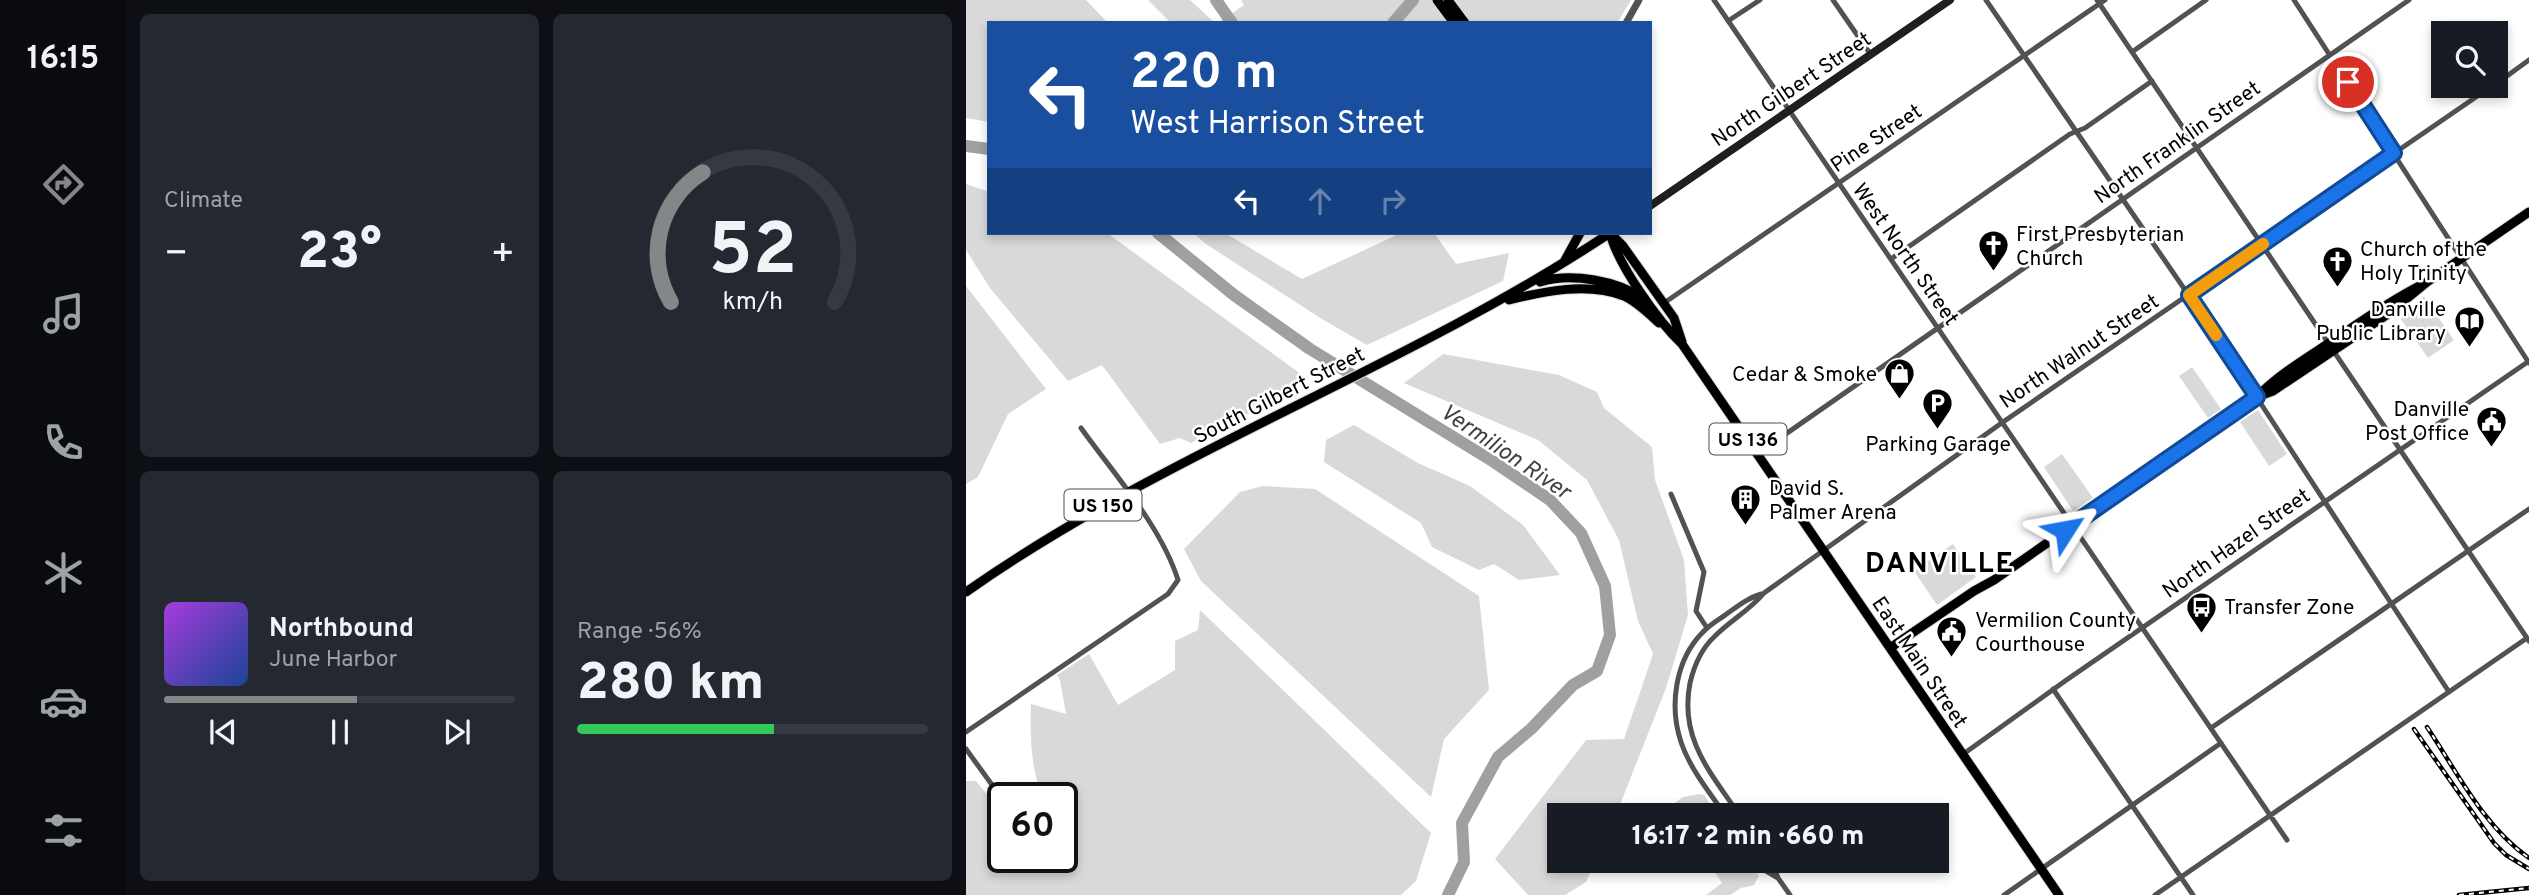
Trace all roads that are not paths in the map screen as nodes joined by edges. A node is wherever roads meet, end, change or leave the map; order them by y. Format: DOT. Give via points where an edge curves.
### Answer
graph roads {
  1 [pos="1437,0"];
  2 [pos="1448,0"];
  3 [pos="1639,0"];
  4 [pos="1714,0"];
  5 [pos="1759,0"];
  6 [pos="1833,0"];
  7 [pos="1950,0"];
  8 [pos="1986,0"];
  9 [pos="2206,0"];
  10 [pos="2294,0"];
  11 [pos="2409,0"];
  12 [pos="2101,1"];
  13 [pos="1453,21"];
  14 [pos="1464,21"];
  15 [pos="1627,21"];
  16 [pos="1728,21"];
  17 [pos="2132,52"];
  18 [pos="1871,55"];
  19 [pos="2024,55"];
  20 [pos="2331,56"];
  21 [pos="2529,60"];
  22 [pos="2508,75"];
  23 [pos="2152,81"];
  24 [pos="2475,98"];
  25 [pos="1789,112"];
  26 [pos="2077,132"];
  27 [pos="2197,148"];
  28 [pos="2394,153"];
  29 [pos="1838,183"];
  30 [pos="2122,199"];
  31 [pos="1652,205"];
  32 [pos="2529,212"];
  33 [pos="1579,235"];
  34 [pos="1607,235"];
  35 [pos="1611,235"];
  36 [pos="1612,235"];
  37 [pos="2262,244"];
  38 [pos="2461,258"];
  39 [pos="1891,260"];
  40 [pos="1562,265"];
  41 [pos="1531,290"];
  42 [pos="2189,295"];
  43 [pos="1650,303"];
  44 [pos="1664,303"];
  45 [pos="1663,326"];
  46 [pos="1938,327"];
  47 [pos="1682,344"];
  48 [pos="2332,346"];
  49 [pos="2529,362"];
  50 [pos="2257,397"];
  51 [pos="2003,422"];
  52 [pos="1081,428"];
  53 [pos="2401,449"];
  54 [pos="1757,454"];
  55 [pos="1127,492"];
  56 [pos="1671,494"];
  57 [pos="2325,501"];
  58 [pos="2529,509"];
  59 [pos="2073,525"];
  60 [pos="2469,550"];
  61 [pos="1823,551"];
  62 [pos="966,592"];
  63 [pos="1764,593"];
  64 [pos="2392,604"];
  65 [pos="2142,627"];
  66 [pos="1707,628"];
  67 [pos="2528,639"];
  68 [pos="1890,648"];
  69 [pos="2053,689"];
  70 [pos="2449,692"];
  71 [pos="2211,729"];
  72 [pos="966,732"];
  73 [pos="2221,743"];
  74 [pos="966,749"];
  75 [pos="1962,755"];
  76 [pos="990,782"];
  77 [pos="1717,803"];
  78 [pos="1733,803"];
  79 [pos="2133,806"];
  80 [pos="2271,816"];
  81 [pos="2287,841"];
  82 [pos="2041,869"];
  83 [pos="1770,873"];
  84 [pos="1776,873"];
  85 [pos="2180,877"];
  86 [pos="1778,878"];
  87 [pos="1790,895"];
  88 [pos="2004,895"];
  89 [pos="2059,895"];
  90 [pos="2155,895"];
  91 [pos="2193,895"];
  1 -- 13 [label="main road"];
  2 -- 14 [label="main road"];
  3 -- 15 [label="street"];
  4 -- 16 [label="street, West North Street"];
  5 -- 16 [label="street"];
  6 -- 18 [label="street"];
  7 -- 18 [label="main road, North Gilbert Street"];
  8 -- 19 [label="street"];
  9 -- 17 [label="street"];
  10 -- 20 [label="street"];
  11 -- 20 [label="street, North Franklin Street"];
  12 -- 17 [label="street"];
  12 -- 19 [label="street, Pine Street"];
  16 -- 25 [label="street, West North Street"];
  17 -- 23 [label="street"];
  18 -- 25 [label="main road, North Gilbert Street"];
  19 -- 26 [label="street"];
  19 -- 29 [label="street, Pine Street"];
  20 -- 27 [label="street, North Franklin Street"];
  20 -- 28 [label="street"];
  21 -- 22 [label="street, North Walnut Street"];
  23 -- 26 [label="street"];
  23 -- 27 [label="street"];
  24 -- 28 [label="street, North Walnut Street"];
  25 -- 29 [label="street, West North Street"];
  25 -- 31 [label="main road, North Gilbert Street"];
  26 -- 30 [label="street"];
  26 -- 39 [label="street"];
  27 -- 30 [label="street, North Franklin Street"];
  27 -- 37 [label="street"];
  28 -- 37 [label="street, North Walnut Street"];
  28 -- 38 [label="street"];
  29 -- 39 [label="street, West North Street"];
  29 -- 44 [label="street, Pine Street"];
  30 -- 42 [label="street"];
  30 -- 46 [label="street, North Franklin Street"];
  32 -- 38 [label="main road"];
  33 -- 40 [label="main road"];
  34 -- 40 [label="main road, South Gilbert Street / US 150"];
  35 -- 43 [label="main road, East Main Street / US 136" via="1615,251"];
  36 -- 44 [label="main road, East Main Street / US 136"];
  37 -- 42 [label="street, North Walnut Street"];
  37 -- 48 [label="street"];
  38 -- 48 [label="main road"];
  38 -- 49 [label="street"];
  39 -- 46 [label="street, West North Street"];
  40 -- 41 [label="main road, South Gilbert Street / US 150"];
  41 -- 43 [label="main road" via="1550,279 1597,281 1636,293"];
  41 -- 45 [label="main road" via="1608,292 1625,297"];
  41 -- 55 [label="main road, South Gilbert Street / US 150" via="1495,303"];
  42 -- 50 [label="street"];
  42 -- 51 [label="street, North Walnut Street"];
  43 -- 45 [label="main road, East Main Street / US 136"];
  43 -- 47 [label="main road"];
  44 -- 47 [label="main road, East Main Street / US 136"];
  45 -- 47 [label="main road, East Main Street / US 136"];
  46 -- 51 [label="street, West North Street"];
  46 -- 54 [label="street, North Franklin Street"];
  47 -- 54 [label="main road, East Main Street / US 136"];
  48 -- 50 [label="main road" via="2270,383"];
  48 -- 53 [label="street"];
  49 -- 53 [label="street, North Hazel Street"];
  50 -- 57 [label="street"];
  50 -- 59 [label="main road"];
  51 -- 59 [label="street, West North Street"];
  51 -- 61 [label="street, North Walnut Street"];
  52 -- 55 [label="street"];
  53 -- 57 [label="street, North Hazel Street"];
  53 -- 60 [label="street"];
  54 -- 61 [label="main road, East Main Street / US 136"];
  55 -- 62 [label="main road, South Gilbert Street / US 150"];
  55 -- 72 [label="street" via="1171,560 1178,580 1168,594"];
  56 -- 66 [label="street" via="1704,572 1696,611"];
  57 -- 64 [label="street"];
  57 -- 65 [label="street, North Hazel Street"];
  58 -- 60 [label="street"];
  59 -- 65 [label="street, West North Street"];
  59 -- 68 [label="main road"];
  60 -- 64 [label="street"];
  60 -- 67 [label="street"];
  61 -- 63 [label="street, North Walnut Street"];
  61 -- 68 [label="main road, East Main Street / US 136"];
  63 -- 66 [label="street" via="1748,598"];
  63 -- 78 [label="street" via="1714,637 1692,672 1687,712 1694,743"];
  64 -- 70 [label="street"];
  64 -- 71 [label="street"];
  65 -- 69 [label="street, North Hazel Street"];
  65 -- 71 [label="street, West North Street"];
  66 -- 77 [label="street" via="1694,641 1680,669 1674,717 1692,766"];
  67 -- 70 [label="street"];
  68 -- 75 [label="main road, East Main Street / US 136"];
  69 -- 75 [label="street, North Hazel Street"];
  69 -- 79 [label="street"];
  70 -- 80 [label="street"];
  71 -- 73 [label="street, West North Street"];
  73 -- 79 [label="street"];
  73 -- 80 [label="street, West North Street"];
  74 -- 76 [label="street"];
  75 -- 82 [label="main road, East Main Street / US 136"];
  79 -- 82 [label="street"];
  79 -- 85 [label="street"];
  80 -- 81 [label="street, West North Street"];
  80 -- 85 [label="street"];
  82 -- 88 [label="street"];
  82 -- 89 [label="main road, East Main Street / US 136"];
  83 -- 86 [label="street"];
  84 -- 86 [label="street"];
  85 -- 90 [label="street"];
  85 -- 91 [label="street"];
  86 -- 87 [label="street"];
}
